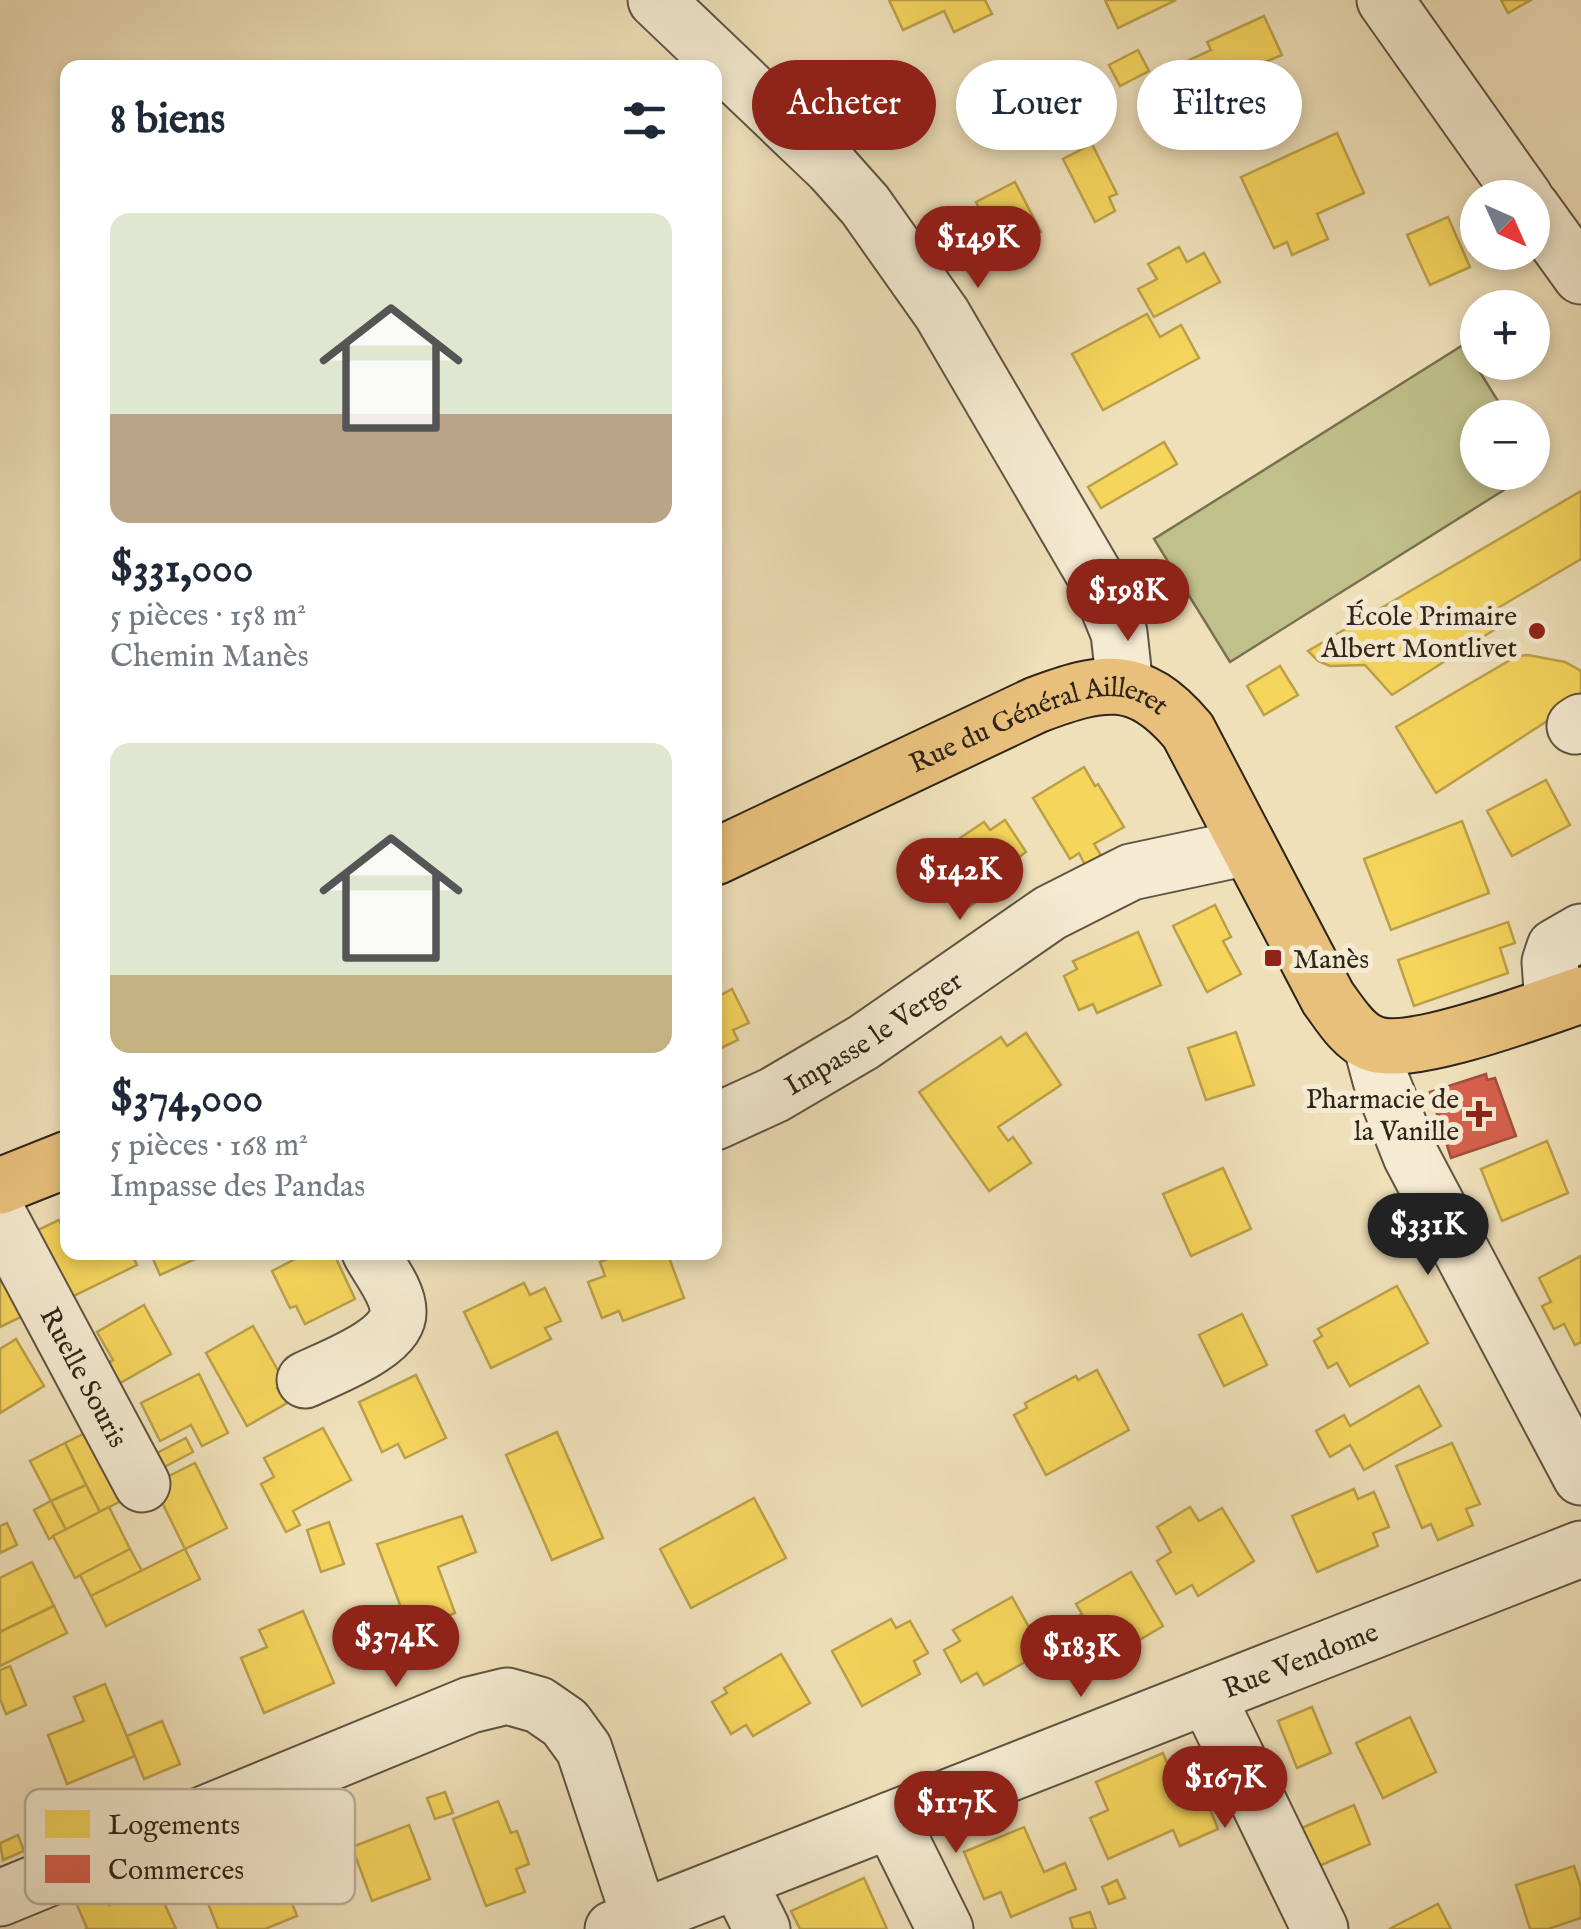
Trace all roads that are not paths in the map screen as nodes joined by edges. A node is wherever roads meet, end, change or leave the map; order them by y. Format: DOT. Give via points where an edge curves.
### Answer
graph roads {
  1 [pos="656,0"];
  2 [pos="1385,0"];
  3 [pos="719,60"];
  4 [pos="722,63"];
  5 [pos="1512,180"];
  6 [pos="1550,233"];
  7 [pos="1581,276"];
  8 [pos="1125,687"];
  9 [pos="1248,848"];
  10 [pos="722,854"];
  11 [pos="1581,932"];
  12 [pos="1567,1000"];
  13 [pos="1371,1043"];
  14 [pos="722,1119"];
  15 [pos="60,1163"];
  16 [pos="0,1186"];
  17 [pos="0,1218"];
  18 [pos="374,1260"];
  19 [pos="305,1380"];
  20 [pos="1567,1413"];
  21 [pos="1581,1476"];
  22 [pos="142,1484"];
  23 [pos="1581,1550"];
  24 [pos="1207,1696"];
  25 [pos="265,1789"];
  26 [pos="891,1820"];
  27 [pos="738,1881"];
  28 [pos="25,1888"];
  29 [pos="0,1898"];
  30 [pos="627,1923"];
  31 [pos="762,1929"];
  32 [pos="945,1929"];
  33 [pos="1320,1929"];
  1 -- 3 [label="street"];
  2 -- 5 [label="street"];
  4 -- 8 [label="street" via="832,168 942,314 1097,580 1119,634"];
  6 -- 7 [label="street"];
  8 -- 9 [label="main road, Rue du Général Ailleret" via="1164,703 1188,732"];
  8 -- 10 [label="main road, Rue du Général Ailleret" via="1084,687 1036,706"];
  9 -- 13 [label="main road, Rue du Général Ailleret" via="1328,998"];
  9 -- 14 [label="street, Impasse le Verger" via="1131,872 1050,913 864,1042"];
  11 -- 12 [label="street" via="1555,947 1550,962"];
  12 -- 13 [label="main road" via="1438,1040"];
  13 -- 20 [label="street" via="1411,1156"];
  15 -- 16 [label="main road"];
  17 -- 22 [label="street, Ruelle Souris"];
  18 -- 19 [label="street" via="395,1300 396,1324 373,1346"];
  20 -- 21 [label="street"];
  23 -- 24 [label="street, Rue Vendome"];
  24 -- 26 [label="street, Rue Vendome"];
  24 -- 33 [label="street"];
  25 -- 30 [label="street" via="470,1705 507,1696 540,1705 584,1749"];
  26 -- 27 [label="street, Rue Vendome"];
  26 -- 32 [label="street"];
  27 -- 30 [label="street, Rue Vendome"];
  27 -- 31 [label="street"];
  28 -- 29 [label="street"];
}
